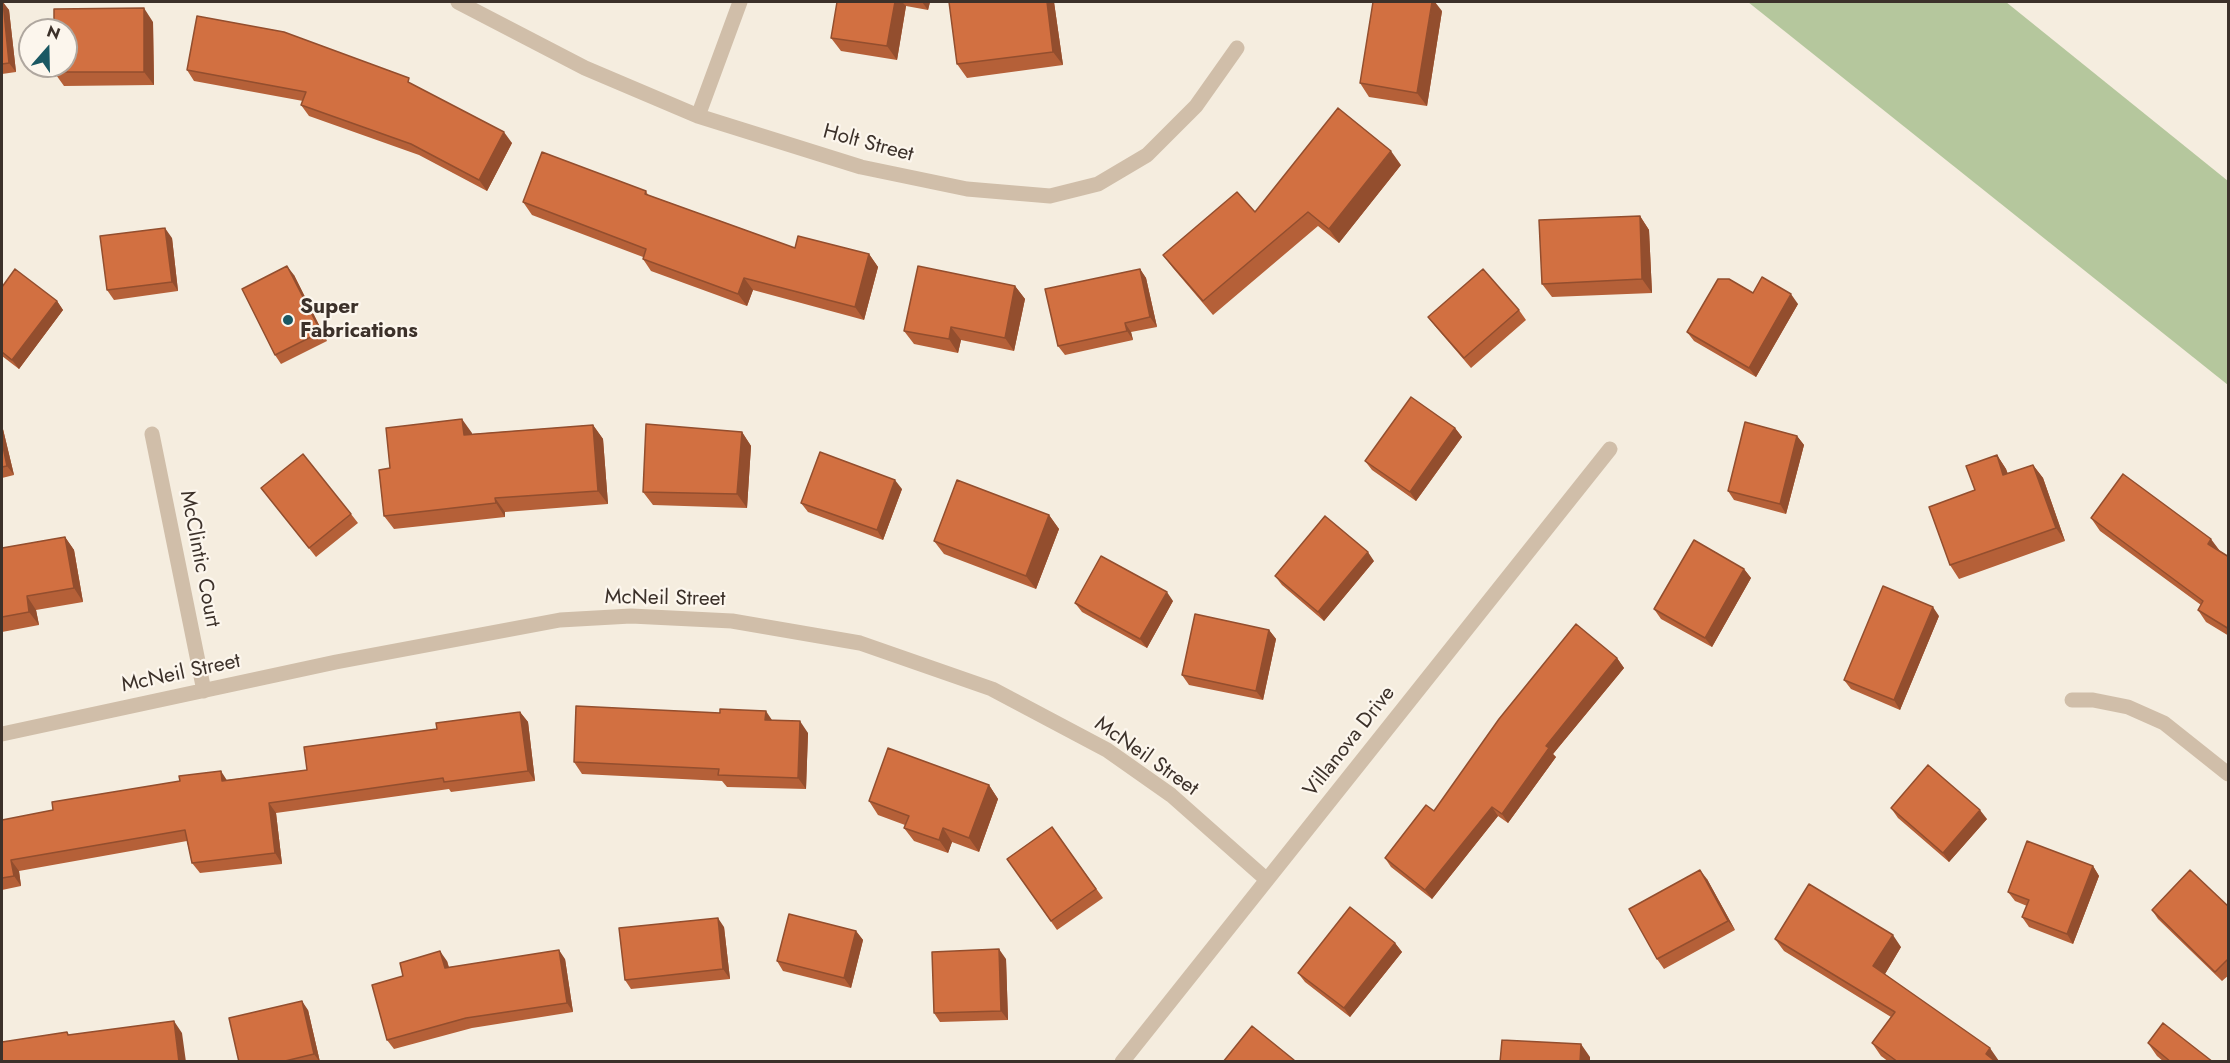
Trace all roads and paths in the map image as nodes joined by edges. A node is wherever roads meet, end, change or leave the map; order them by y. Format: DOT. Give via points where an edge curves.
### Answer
graph roads {
  1 [pos="458,2"];
  2 [pos="740,2"];
  3 [pos="1237,48"];
  4 [pos="698,116"];
  5 [pos="152,434"];
  6 [pos="1610,449"];
  7 [pos="204,691"];
  8 [pos="2072,700"];
  9 [pos="2,734"];
  10 [pos="2229,774"];
  11 [pos="1268,880"];
  12 [pos="1122,1062"];
  1 -- 4 [label="street, Holt Street" via="585,68"];
  2 -- 4 [label="street"];
  3 -- 4 [label="street, Holt Street" via="1196,106 1147,155 1098,184 1050,196 967,189 861,167"];
  5 -- 7 [label="street, McClintic Court"];
  6 -- 11 [label="street, Villanova Drive"];
  7 -- 9 [label="street, McNeil Street"];
  7 -- 11 [label="street, McNeil Street" via="560,620 631,616 732,621 860,643 992,689 1107,750 1170,795"];
  8 -- 10 [label="street" via="2128,707 2164,723"];
  11 -- 12 [label="street, Villanova Drive"];
}
